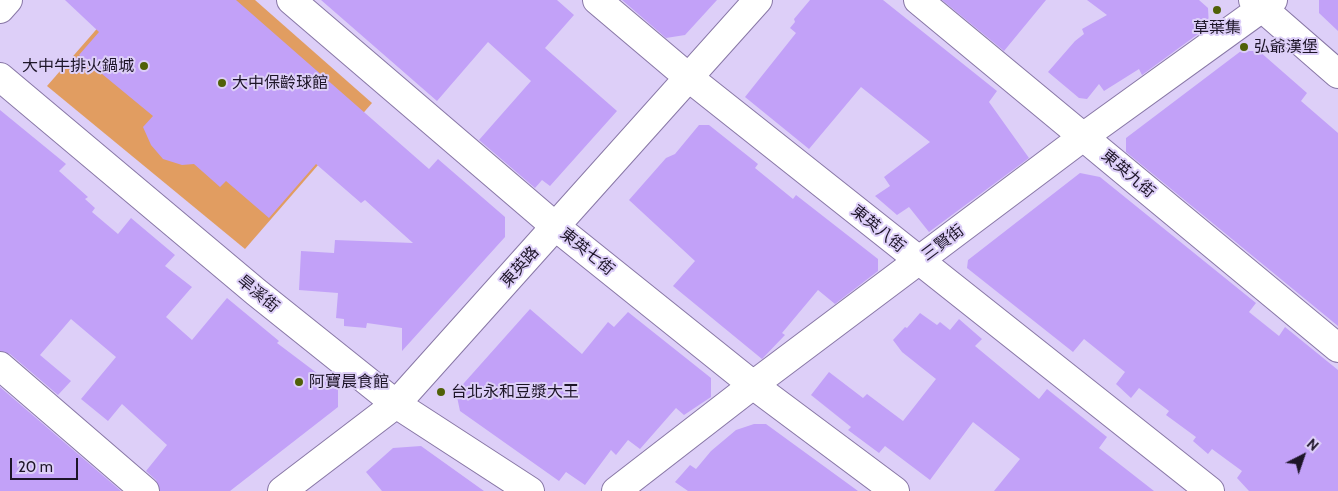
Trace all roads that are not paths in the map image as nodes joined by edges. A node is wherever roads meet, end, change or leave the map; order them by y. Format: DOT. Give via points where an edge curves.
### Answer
graph roads {
  1 [pos="8,0"];
  2 [pos="291,0"];
  3 [pos="597,0"];
  4 [pos="758,0"];
  5 [pos="918,0"];
  6 [pos="1263,3"];
  7 [pos="0,9"];
  8 [pos="1338,74"];
  9 [pos="0,77"];
  10 [pos="688,77"];
  11 [pos="1083,137"];
  12 [pos="556,227"];
  13 [pos="919,261"];
  14 [pos="1338,348"];
  15 [pos="0,366"];
  16 [pos="753,385"];
  17 [pos="396,404"];
  18 [pos="145,491"];
  19 [pos="282,491"];
  20 [pos="530,491"];
  21 [pos="616,491"];
  22 [pos="895,491"];
  23 [pos="1210,491"];
  1 -- 7 [label="street"];
  2 -- 12 [label="street, 東英七街"];
  3 -- 10 [label="street, 東英八街"];
  4 -- 10 [label="street, 東英路"];
  5 -- 11 [label="street, 東英九街"];
  6 -- 8 [label="street"];
  6 -- 11 [label="street, 三賢街"];
  9 -- 17 [label="street, 旱溪街" via="256,292"];
  10 -- 12 [label="street, 東英路"];
  10 -- 13 [label="street, 東英八街"];
  11 -- 13 [label="street, 三賢街"];
  11 -- 14 [label="street, 東英九街"];
  12 -- 16 [label="street, 東英七街"];
  12 -- 17 [label="street, 東英路"];
  13 -- 16 [label="street, 三賢街"];
  13 -- 23 [label="street, 東英八街"];
  15 -- 18 [label="street"];
  16 -- 21 [label="street, 三賢街"];
  16 -- 22 [label="street, 東英七街"];
  17 -- 19 [label="street, 東英路"];
  17 -- 20 [label="street, 旱溪街"];
}
